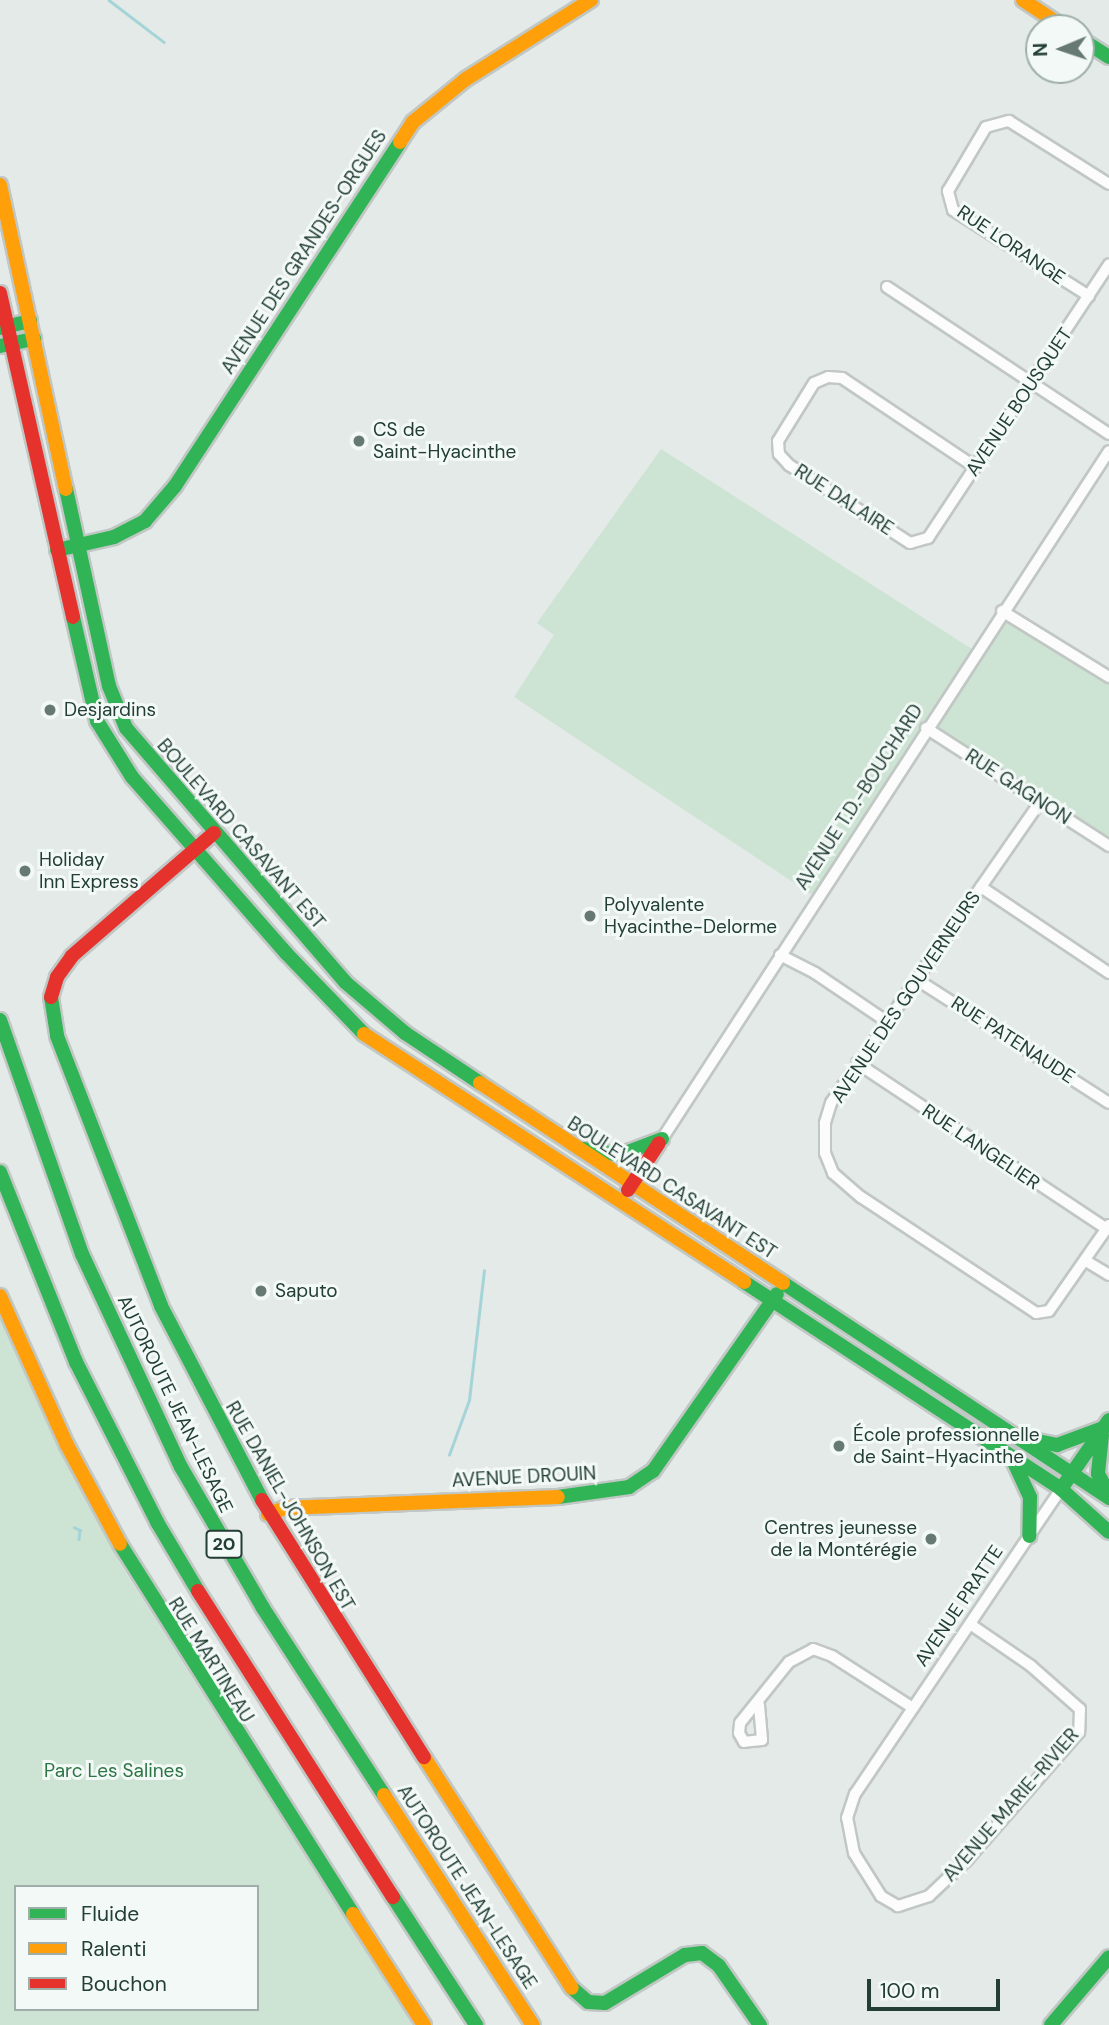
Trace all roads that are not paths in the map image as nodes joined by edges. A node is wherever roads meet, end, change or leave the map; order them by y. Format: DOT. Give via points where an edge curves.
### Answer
graph roads {
  1 [pos="592,0"];
  2 [pos="1023,0"];
  3 [pos="1044,14"];
  4 [pos="1109,184"];
  5 [pos="0,185"];
  6 [pos="1109,265"];
  7 [pos="887,287"];
  8 [pos="0,293"];
  9 [pos="1089,296"];
  10 [pos="30,321"];
  11 [pos="4,327"];
  12 [pos="34,339"];
  13 [pos="6,345"];
  14 [pos="1032,383"];
  15 [pos="1109,434"];
  16 [pos="1109,451"];
  17 [pos="975,467"];
  18 [pos="928,538"];
  19 [pos="79,545"];
  20 [pos="57,550"];
  21 [pos="1002,611"];
  22 [pos="1107,673"];
  23 [pos="926,728"];
  24 [pos="1040,802"];
  25 [pos="214,833"];
  26 [pos="1109,846"];
  27 [pos="195,850"];
  28 [pos="982,887"];
  29 [pos="780,955"];
  30 [pos="1109,972"];
  31 [pos="916,979"];
  32 [pos="0,1020"];
  33 [pos="886,1021"];
  34 [pos="857,1063"];
  35 [pos="1109,1103"];
  36 [pos="662,1139"];
  37 [pos="575,1147"];
  38 [pos="0,1172"];
  39 [pos="632,1184"];
  40 [pos="622,1201"];
  41 [pos="1108,1227"];
  42 [pos="1086,1261"];
  43 [pos="1109,1275"];
  44 [pos="784,1284"];
  45 [pos="0,1296"];
  46 [pos="774,1301"];
  47 [pos="1107,1424"];
  48 [pos="1025,1439"];
  49 [pos="1013,1460"];
  50 [pos="1073,1472"];
  51 [pos="1061,1489"];
  52 [pos="1109,1496"];
  53 [pos="268,1514"];
  54 [pos="1109,1532"];
  55 [pos="1029,1536"];
  56 [pos="970,1624"];
  57 [pos="759,1705"];
  58 [pos="913,1709"];
  59 [pos="847,1818"];
  60 [pos="1109,1957"];
  61 [pos="424,2025"];
  62 [pos="476,2025"];
  63 [pos="533,2025"];
  64 [pos="760,2025"];
  65 [pos="1051,2025"];
  1 -- 19 [label="main road, AVENUE DES GRANDES-ORGUES" via="466,79 413,122 164,500 126,533"];
  2 -- 3 [label="main road"];
  4 -- 9 [label="street, RUE LORANGE" via="1009,121 986,127 948,191 953,210"];
  5 -- 10 [label="main road, BOULEVARD CASAVANT EST"];
  6 -- 9 [label="street, AVENUE BOUSQUET"];
  7 -- 14 [label="street"];
  8 -- 11 [label="main road, BOULEVARD CASAVANT EST"];
  9 -- 14 [label="street, AVENUE BOUSQUET"];
  10 -- 11 [label="main road"];
  10 -- 12 [label="main road, BOULEVARD CASAVANT EST"];
  11 -- 13 [label="main road, BOULEVARD CASAVANT EST"];
  12 -- 13 [label="main road"];
  12 -- 19 [label="main road, BOULEVARD CASAVANT EST"];
  13 -- 20 [label="main road, BOULEVARD CASAVANT EST"];
  14 -- 15 [label="street"];
  14 -- 17 [label="street, AVENUE BOUSQUET"];
  16 -- 21 [label="street, AVENUE T.D.-BOUCHARD"];
  17 -- 18 [label="street, AVENUE BOUSQUET"];
  17 -- 18 [label="street, RUE DALAIRE" via="842,378 814,383 778,441 779,453 789,465 910,543"];
  19 -- 20 [label="main road, AVENUE DES GRANDES-ORGUES"];
  19 -- 25 [label="main road, BOULEVARD CASAVANT EST" via="108,680 122,720 145,755"];
  20 -- 27 [label="main road, BOULEVARD CASAVANT EST" via="99,726 126,769"];
  21 -- 22 [label="street"];
  21 -- 23 [label="street, AVENUE T.D.-BOUCHARD"];
  23 -- 24 [label="street, RUE GAGNON"];
  23 -- 29 [label="street, AVENUE T.D.-BOUCHARD"];
  24 -- 26 [label="street, RUE GAGNON"];
  24 -- 28 [label="street, AVENUE DES GOUVERNEURS"];
  25 -- 27 [label="main road, RUE DANIEL-JOHNSON EST"];
  25 -- 37 [label="main road, BOULEVARD CASAVANT EST" via="345,982 405,1033"];
  27 -- 40 [label="main road, BOULEVARD CASAVANT EST" via="353,1027"];
  27 -- 53 [label="main road, RUE DANIEL-JOHNSON EST" via="67,961 53,987 51,1012 90,1128 155,1293 203,1395"];
  28 -- 30 [label="street"];
  28 -- 31 [label="street, AVENUE DES GOUVERNEURS"];
  29 -- 33 [label="street" via="816,973"];
  29 -- 36 [label="street, AVENUE T.D.-BOUCHARD"];
  31 -- 33 [label="street, AVENUE DES GOUVERNEURS"];
  31 -- 35 [label="street, RUE PATENAUDE"];
  32 -- 63 [label="main road, AUTOROUTE JEAN-LESAGE / 20" via="79,1245 181,1467 263,1608"];
  33 -- 34 [label="street, AVENUE DES GOUVERNEURS"];
  34 -- 41 [label="street, RUE LANGELIER"];
  34 -- 42 [label="street, AVENUE DES GOUVERNEURS" via="831,1103 825,1123 825,1153 833,1173 861,1197 1036,1313 1049,1311"];
  36 -- 37 [label="main road" via="620,1155"];
  36 -- 39 [label="main road, AVENUE T.D.-BOUCHARD"];
  37 -- 39 [label="main road, BOULEVARD CASAVANT EST"];
  38 -- 62 [label="main road, 20" via="69,1346 165,1537 235,1654"];
  39 -- 40 [label="main road, AVENUE T.D.-BOUCHARD"];
  39 -- 44 [label="main road, BOULEVARD CASAVANT EST"];
  40 -- 46 [label="main road, BOULEVARD CASAVANT EST"];
  41 -- 42 [label="street"];
  42 -- 43 [label="street"];
  44 -- 46 [label="main road, BOULEVARD CASAVANT EST"];
  44 -- 48 [label="main road, BOULEVARD CASAVANT EST"];
  45 -- 61 [label="main road, RUE MARTINEAU" via="67,1445 147,1593"];
  46 -- 49 [label="main road, BOULEVARD CASAVANT EST"];
  46 -- 53 [label="main road, AVENUE DROUIN" via="674,1446 653,1471 629,1487 583,1496 285,1508"];
  47 -- 48 [label="main road" via="1057,1445"];
  47 -- 50 [label="main road, AVENUE PRATTE"];
  47 -- 52 [label="main road" via="1097,1461"];
  48 -- 50 [label="main road, BOULEVARD CASAVANT EST"];
  49 -- 51 [label="main road, BOULEVARD CASAVANT EST"];
  49 -- 55 [label="main road" via="1030,1497"];
  50 -- 51 [label="main road, AVENUE PRATTE"];
  50 -- 52 [label="main road, BOULEVARD CASAVANT EST"];
  51 -- 54 [label="main road, BOULEVARD CASAVANT EST"];
  51 -- 55 [label="street, AVENUE PRATTE"];
  53 -- 64 [label="main road, RUE DANIEL-JOHNSON EST" via="577,1995 592,2004 609,2002 685,1955 702,1953 719,1966"];
  55 -- 56 [label="street, AVENUE PRATTE"];
  56 -- 58 [label="street, AVENUE PRATTE"];
  56 -- 59 [label="street, AVENUE MARIE-RIVIER" via="1031,1666 1080,1709 1080,1732 968,1859 919,1902 898,1906 881,1896 854,1853"];
  57 -- 58 [label="street" via="789,1662 813,1649 832,1656"];
  58 -- 59 [label="street, AVENUE PRATTE" via="855,1794"];
  60 -- 65 [label="main road"];
}
